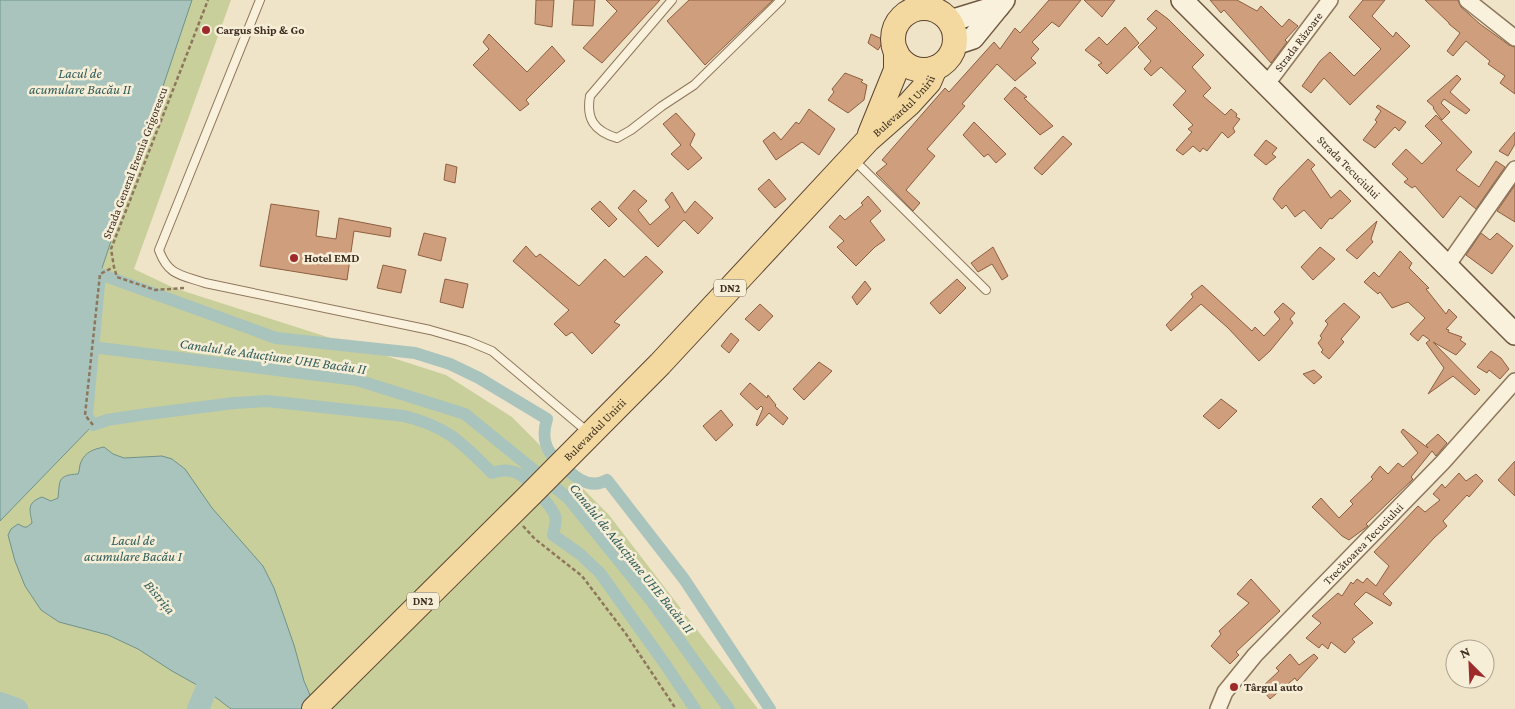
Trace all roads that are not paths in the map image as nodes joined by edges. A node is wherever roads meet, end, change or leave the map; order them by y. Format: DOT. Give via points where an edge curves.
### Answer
graph roads {
  1 [pos="260,0"];
  2 [pos="672,0"];
  3 [pos="781,0"];
  4 [pos="1182,0"];
  5 [pos="1330,0"];
  6 [pos="1467,0"];
  7 [pos="1001,3"];
  8 [pos="902,9"];
  9 [pos="940,10"];
  10 [pos="1515,38"];
  11 [pos="955,44"];
  12 [pos="896,52"];
  13 [pos="935,68"];
  14 [pos="1266,85"];
  15 [pos="868,140"];
  16 [pos="852,158"];
  17 [pos="1515,169"];
  18 [pos="1447,266"];
  19 [pos="986,290"];
  20 [pos="1515,334"];
  21 [pos="1515,381"];
  22 [pos="590,434"];
  23 [pos="314,709"];
  24 [pos="1218,709"];
  1 -- 22 [label="lane" via="159,250 163,262 172,272 205,282 468,341 492,351"];
  2 -- 3 [label="lane" via="590,96 587,111 603,134 617,138 694,85"];
  4 -- 14 [label="main road, Strada Tecuciului"];
  5 -- 14 [label="street, Strada Răzoare"];
  6 -- 10 [label="street"];
  7 -- 9 [label="main road"];
  7 -- 11 [label="main road" via="973,38"];
  8 -- 9 [label="main road, DN2" via="908,12 918,8"];
  8 -- 12 [label="main road, DN2" via="893,34"];
  9 -- 11 [label="main road" via="954,28"];
  11 -- 13 [label="main road, DN2" via="951,55"];
  12 -- 13 [label="main road" via="908,66 926,70"];
  12 -- 15 [label="main road, Bulevardul Unirii / DN2" via="896,70"];
  13 -- 15 [label="main road, Bulevardul Unirii / DN2" via="928,82 908,104"];
  14 -- 18 [label="main road, Strada Tecuciului"];
  15 -- 16 [label="main road, Bulevardul Unirii / DN2"];
  16 -- 19 [label="lane"];
  16 -- 22 [label="main road, Bulevardul Unirii / DN2" via="660,364"];
  17 -- 18 [label="street"];
  18 -- 20 [label="main road, Strada Tecuciului"];
  21 -- 24 [label="street, Trecătoarea Tecuciului" via="1443,462 1255,655 1224,692"];
  22 -- 23 [label="main road, Bulevardul Unirii / DN2"];
}
